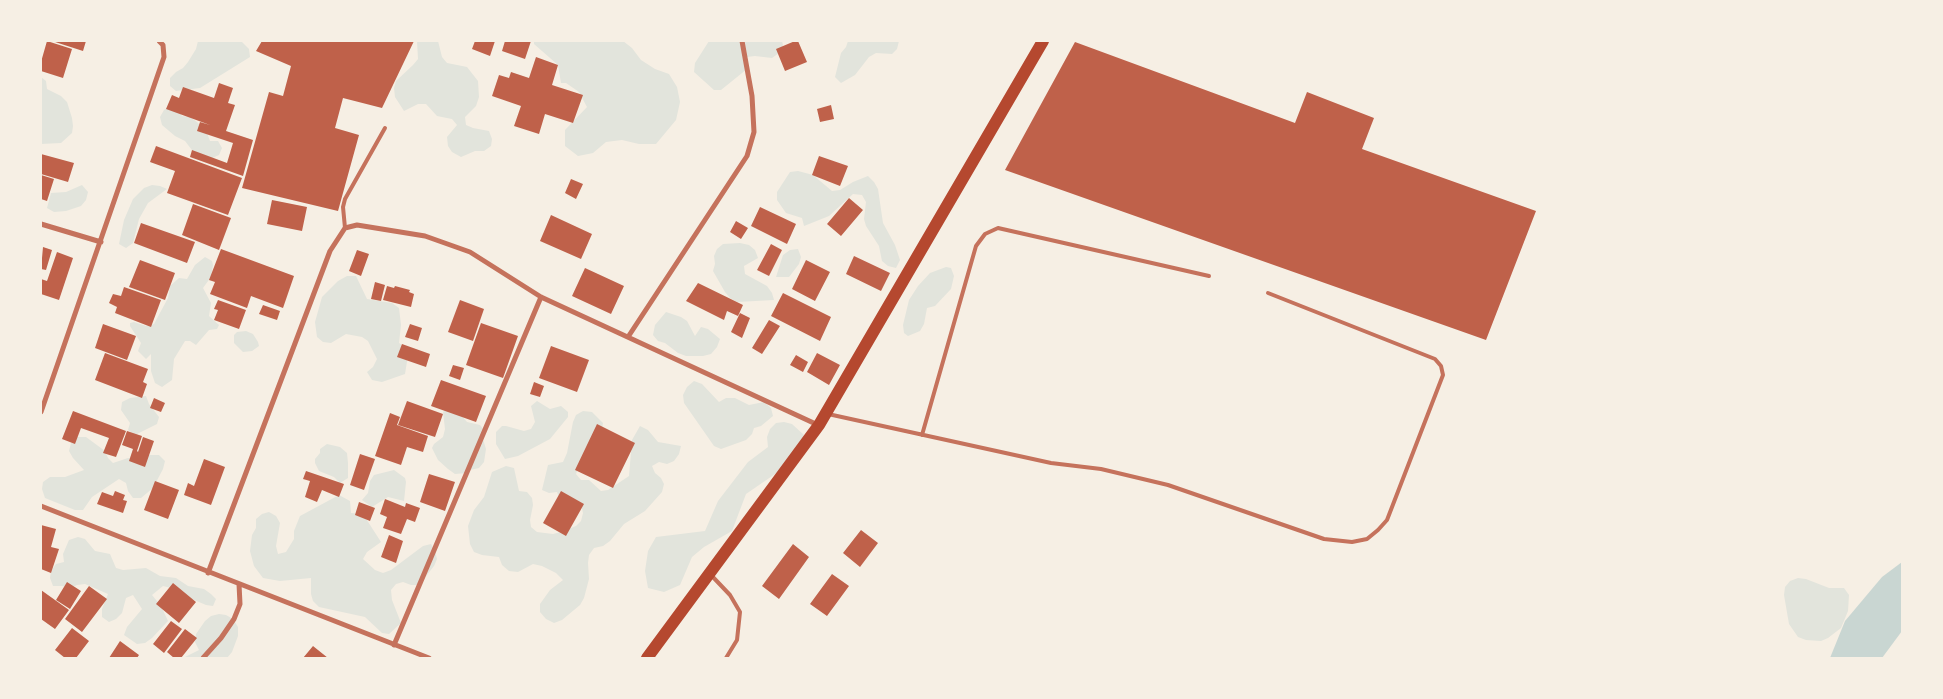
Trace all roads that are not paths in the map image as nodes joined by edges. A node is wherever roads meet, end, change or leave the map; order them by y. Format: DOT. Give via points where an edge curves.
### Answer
graph roads {
  1 [pos="159,41"];
  2 [pos="742,41"];
  3 [pos="1043,41"];
  4 [pos="385,128"];
  5 [pos="41,224"];
  6 [pos="345,228"];
  7 [pos="101,242"];
  8 [pos="1209,276"];
  9 [pos="1268,293"];
  10 [pos="541,297"];
  11 [pos="628,338"];
  12 [pos="41,412"];
  13 [pos="822,419"];
  14 [pos="922,435"];
  15 [pos="41,506"];
  16 [pos="208,572"];
  17 [pos="709,574"];
  18 [pos="239,584"];
  19 [pos="394,645"];
  20 [pos="203,658"];
  21 [pos="429,658"];
  22 [pos="647,658"];
  23 [pos="726,658"];
  1 -- 7 [label="street" via="164,57"];
  2 -- 11 [label="street" via="752,96 754,132 747,156"];
  3 -- 13 [label="main road"];
  4 -- 6 [label="lane" via="345,199"];
  5 -- 7 [label="street"];
  6 -- 10 [label="street" via="357,225 425,236 470,252"];
  6 -- 16 [label="street" via="330,251"];
  7 -- 12 [label="street"];
  8 -- 14 [label="lane" via="998,228 986,234 976,246"];
  9 -- 14 [label="lane" via="1435,359 1441,366 1443,375 1387,520 1367,539 1352,542 1324,540 1168,485"];
  10 -- 11 [label="street"];
  10 -- 19 [label="street"];
  11 -- 13 [label="street"];
  13 -- 14 [label="lane"];
  13 -- 17 [label="main road"];
  15 -- 16 [label="street"];
  16 -- 18 [label="street"];
  17 -- 22 [label="main road"];
  17 -- 23 [label="lane" via="730,595 740,612 737,640"];
  18 -- 19 [label="street"];
  18 -- 20 [label="street" via="240,604 234,619"];
  19 -- 21 [label="street"];
}
